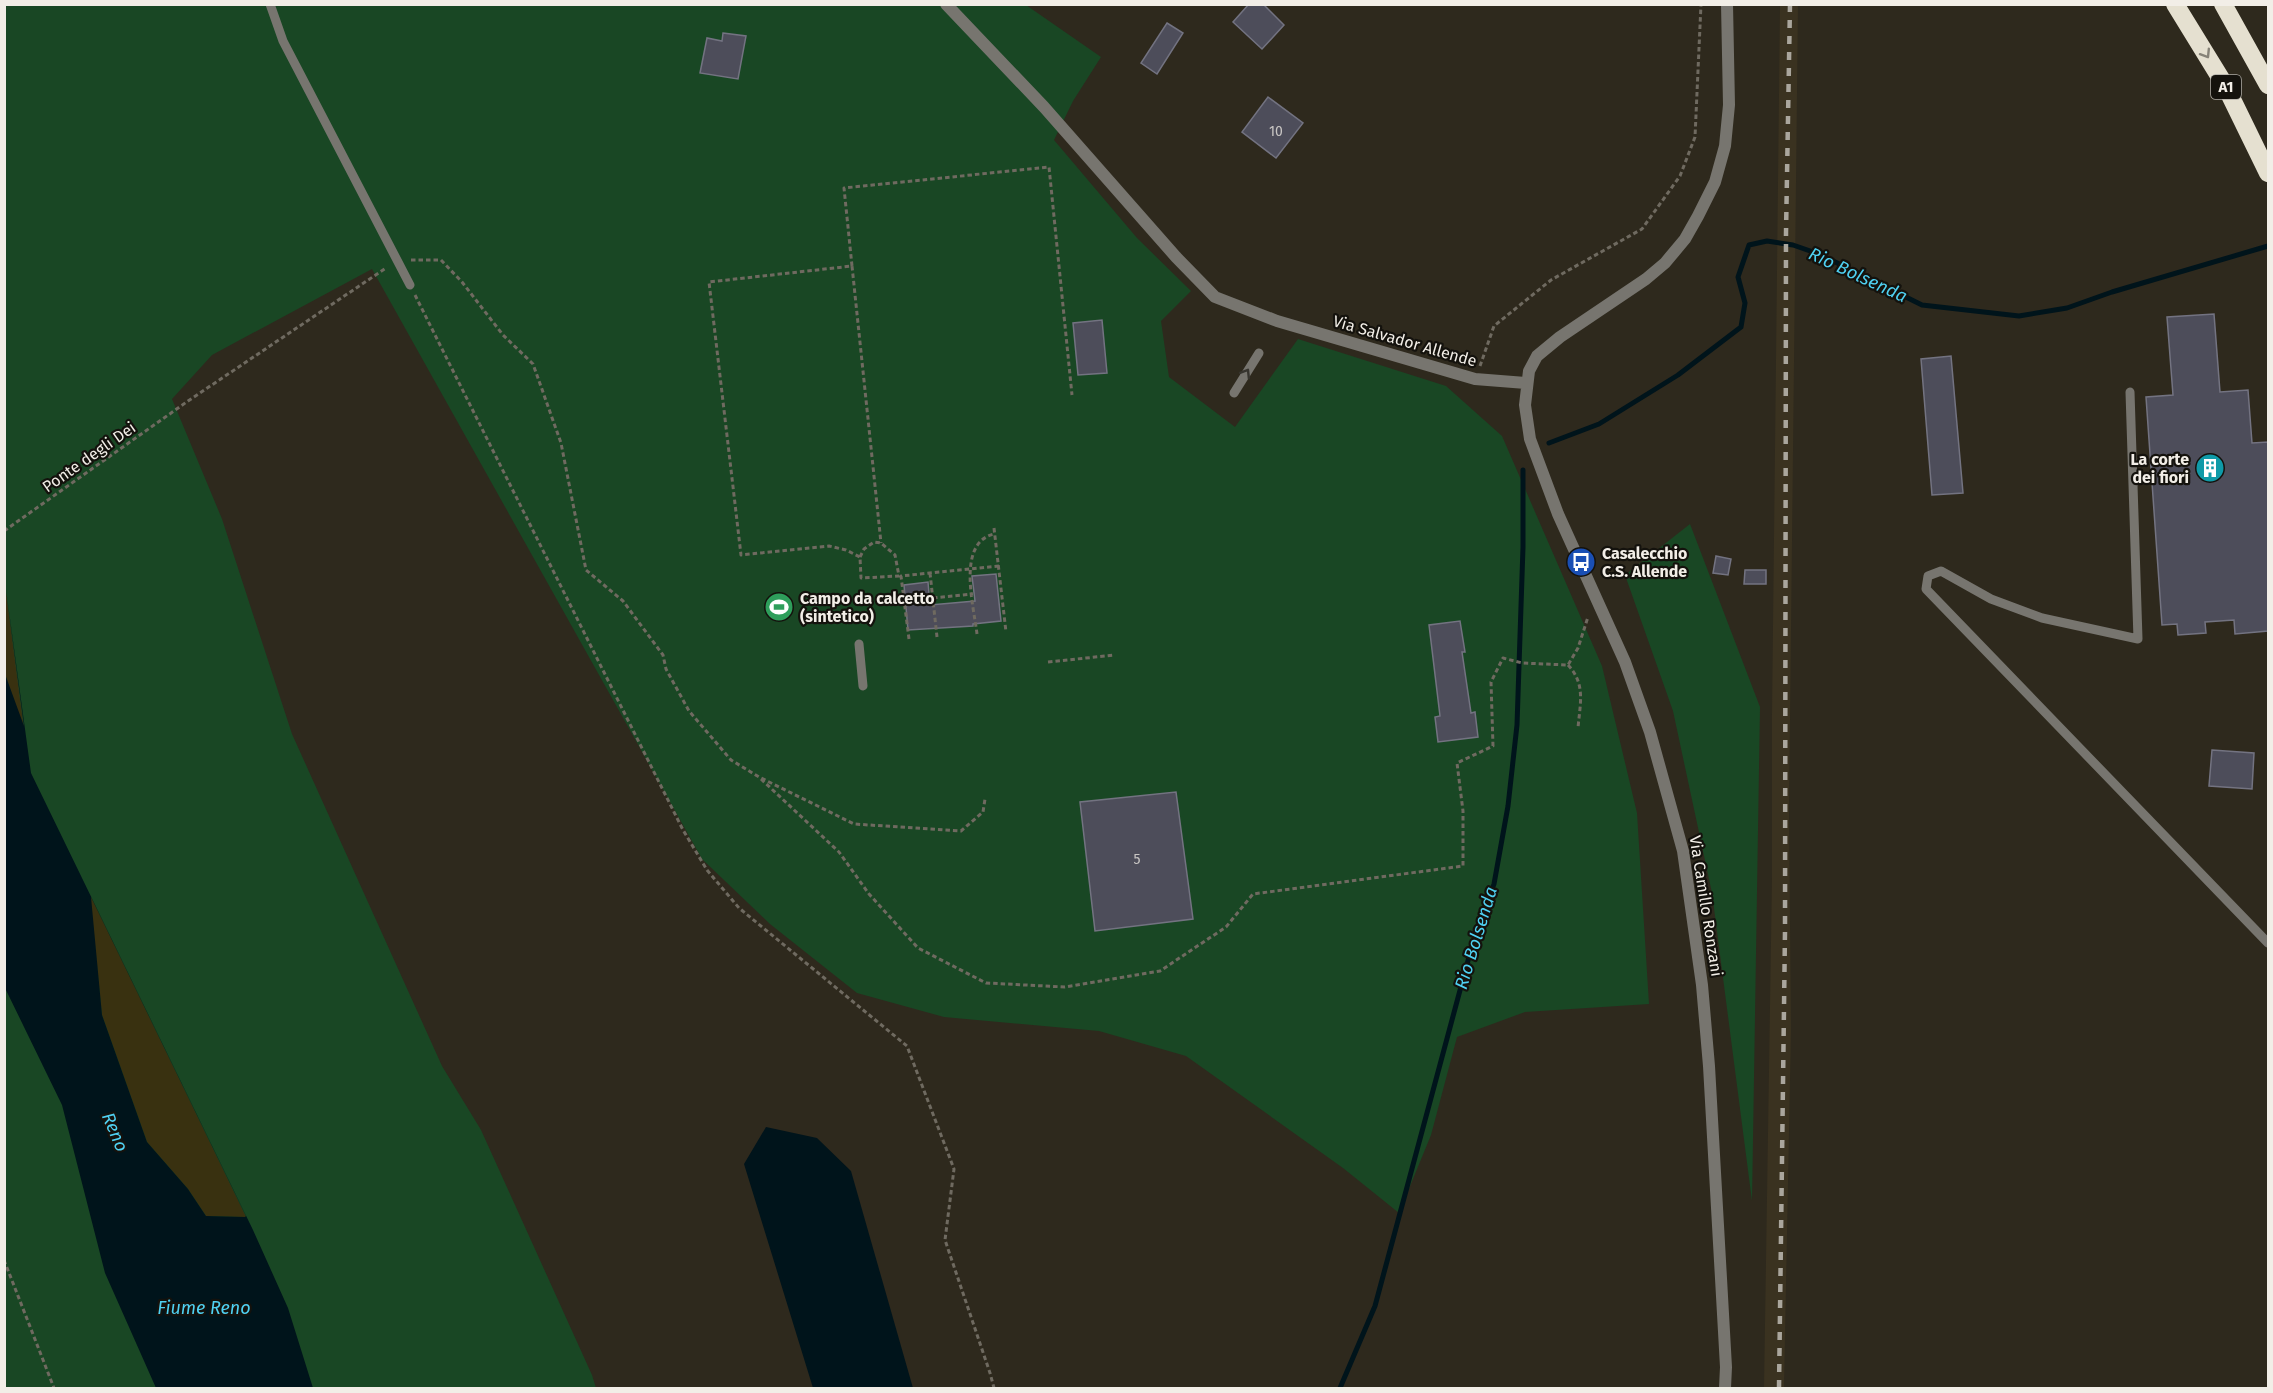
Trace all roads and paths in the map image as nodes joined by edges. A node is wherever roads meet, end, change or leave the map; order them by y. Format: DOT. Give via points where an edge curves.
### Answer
graph roads {
  1 [pos="270,4"];
  2 [pos="946,4"];
  3 [pos="1701,4"];
  4 [pos="1727,4"];
  5 [pos="2175,4"];
  6 [pos="2223,4"];
  7 [pos="2268,85"];
  8 [pos="2268,173"];
  9 [pos="396,261"];
  10 [pos="852,266"];
  11 [pos="410,285"];
  12 [pos="1259,353"];
  13 [pos="1475,379"];
  14 [pos="1526,383"];
  15 [pos="2130,392"];
  16 [pos="1234,393"];
  17 [pos="1072,395"];
  18 [pos="994,528"];
  19 [pos="4,531"];
  20 [pos="994,534"];
  21 [pos="881,543"];
  22 [pos="860,557"];
  23 [pos="999,566"];
  24 [pos="970,569"];
  25 [pos="930,573"];
  26 [pos="900,576"];
  27 [pos="973,594"];
  28 [pos="1596,595"];
  29 [pos="933,598"];
  30 [pos="1006,632"];
  31 [pos="977,634"];
  32 [pos="937,637"];
  33 [pos="909,639"];
  34 [pos="859,644"];
  35 [pos="1115,655"];
  36 [pos="1048,662"];
  37 [pos="1568,664"];
  38 [pos="863,686"];
  39 [pos="1578,728"];
  40 [pos="759,777"];
  41 [pos="985,799"];
  42 [pos="2268,943"];
  43 [pos="4,1260"];
  44 [pos="54,1389"];
  45 [pos="994,1389"];
  46 [pos="1725,1389"];
  1 -- 9 [label="lane" via="283,41"];
  2 -- 13 [label="street, Via Salvador Allende" via="1044,106 1215,297 1277,321"];
  3 -- 13 [label="path" via="1695,137 1680,176 1642,229 1551,280 1494,326"];
  4 -- 14 [label="street" via="1729,105 1725,146 1715,182 1698,216 1665,263 1537,356"];
  5 -- 8 [label="highway, A1, one-way" via="2226,87"];
  6 -- 7 [label="highway, A1"];
  9 -- 11 [label="lane"];
  9 -- 19 [label="path, Ponte degli Dei"];
  9 -- 40 [label="path" via="441,260 503,335 533,364 561,443 586,570 623,601 663,656 689,711 731,760"];
  10 -- 17 [label="path" via="844,188 1049,167"];
  10 -- 21 [label="path"];
  10 -- 22 [label="path" via="709,282 741,555 829,546"];
  11 -- 45 [label="path" via="683,830 707,870 740,908 907,1046 954,1169 945,1240"];
  16 -- 12 [label="lane, one-way"];
  13 -- 14 [label="street, Via Salvador Allende"];
  14 -- 28 [label="street, Via Camillo Ronzani" via="1530,439 1558,514"];
  15 -- 42 [label="lane" via="2138,639 2042,618 1991,599 1941,571 1928,576 1926,589"];
  18 -- 20 [label="path"];
  20 -- 23 [label="path"];
  20 -- 24 [label="path" via="979,543"];
  21 -- 22 [label="path" via="869,545"];
  21 -- 26 [label="path" via="895,555"];
  22 -- 26 [label="path" via="861,579"];
  23 -- 24 [label="path"];
  23 -- 30 [label="path"];
  24 -- 25 [label="path"];
  24 -- 27 [label="path"];
  25 -- 26 [label="path"];
  25 -- 29 [label="path"];
  26 -- 33 [label="path"];
  27 -- 29 [label="path"];
  27 -- 31 [label="path"];
  28 -- 37 [label="path" via="1578,648"];
  28 -- 46 [label="street, Via Camillo Ronzani" via="1626,662 1650,732 1683,851 1709,1066"];
  29 -- 32 [label="path"];
  34 -- 38 [label="lane"];
  35 -- 36 [label="path"];
  37 -- 39 [label="path" via="1578,675"];
  37 -- 40 [label="path" via="1521,663 1503,658 1491,682 1493,746 1457,763 1463,811 1463,866 1253,894 1226,927 1160,970 1065,987 986,983 918,948 869,894 839,852"];
  40 -- 41 [label="path" via="854,824 961,831 983,813"];
  43 -- 44 [label="path"];
}
